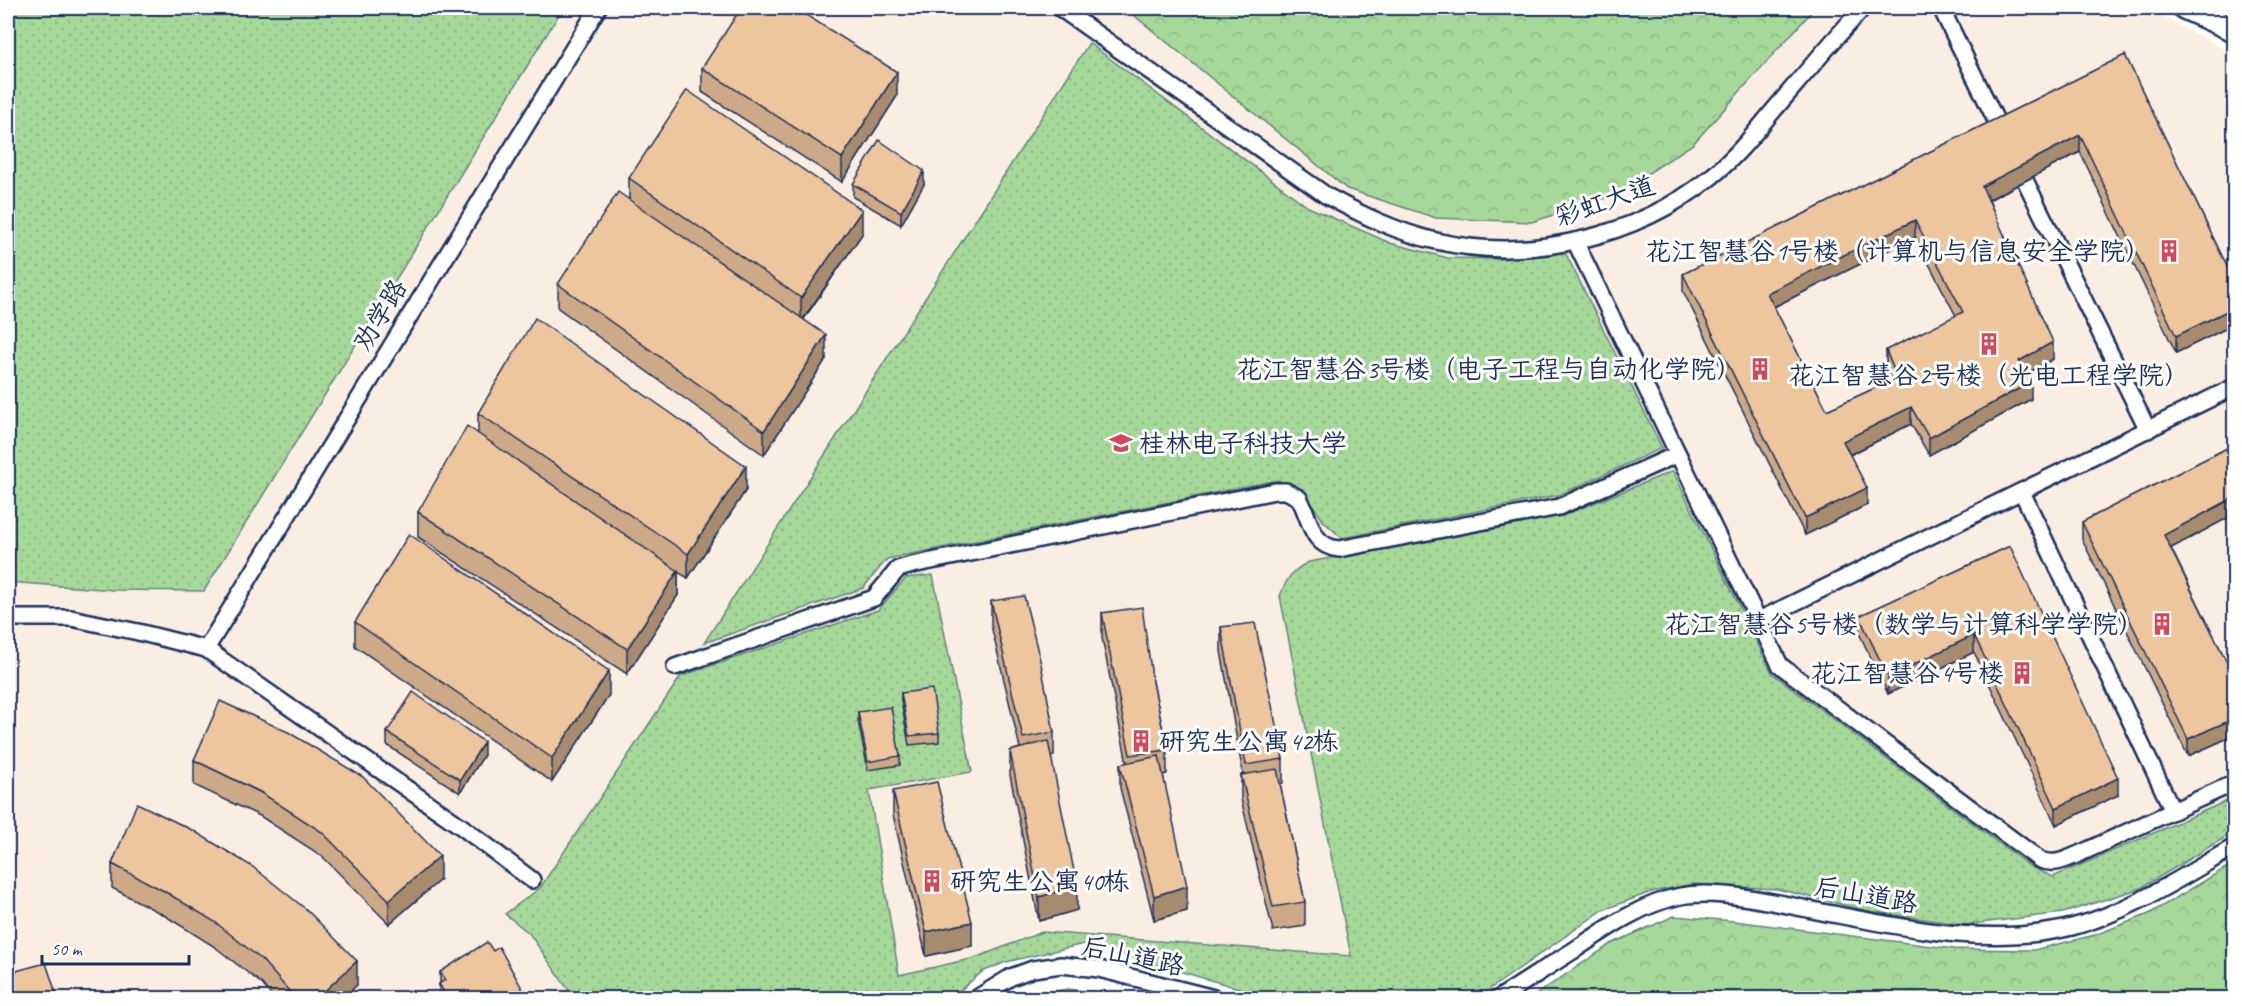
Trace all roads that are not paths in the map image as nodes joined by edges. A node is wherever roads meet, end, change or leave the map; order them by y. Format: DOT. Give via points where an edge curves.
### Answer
graph roads {
  1 [pos="598,8"];
  2 [pos="1060,8"];
  3 [pos="1863,8"];
  4 [pos="1941,8"];
  5 [pos="2186,8"];
  6 [pos="2235,30"];
  7 [pos="1575,242"];
  8 [pos="2235,387"];
  9 [pos="2148,430"];
  10 [pos="1678,454"];
  11 [pos="2022,492"];
  12 [pos="8,618"];
  13 [pos="1759,620"];
  14 [pos="206,649"];
  15 [pos="675,667"];
  16 [pos="2235,783"];
  17 [pos="2173,811"];
  18 [pos="2235,847"];
  19 [pos="532,880"];
  20 [pos="977,999"];
  21 [pos="1214,999"];
  22 [pos="1499,999"];
  1 -- 14 [label="street, 劝学路"];
  2 -- 7 [label="street, 彩虹大道" via="1327,196 1357,213 1393,228 1464,246 1523,248"];
  3 -- 7 [label="street, 彩虹大道" via="1739,151 1712,176 1641,219"];
  4 -- 9 [label="street"];
  5 -- 6 [label="main road"];
  7 -- 10 [label="street"];
  8 -- 9 [label="street"];
  9 -- 11 [label="street"];
  10 -- 13 [label="street"];
  10 -- 15 [label="street" via="1559,507 1339,549 1316,538 1299,498 1286,491 1275,491 905,567 898,569 874,598"];
  11 -- 13 [label="street"];
  11 -- 17 [label="street"];
  12 -- 14 [label="street" via="71,618"];
  13 -- 17 [label="street" via="1780,665 2040,860 2059,862"];
  14 -- 19 [label="street"];
  16 -- 17 [label="street"];
  18 -- 22 [label="street, 后山道路" via="2098,918 2063,929 2002,937 1924,929 1702,893 1680,896 1604,930"];
  20 -- 21 [label="street, 后山道路" via="1011,977 1061,965 1099,969"];
}
